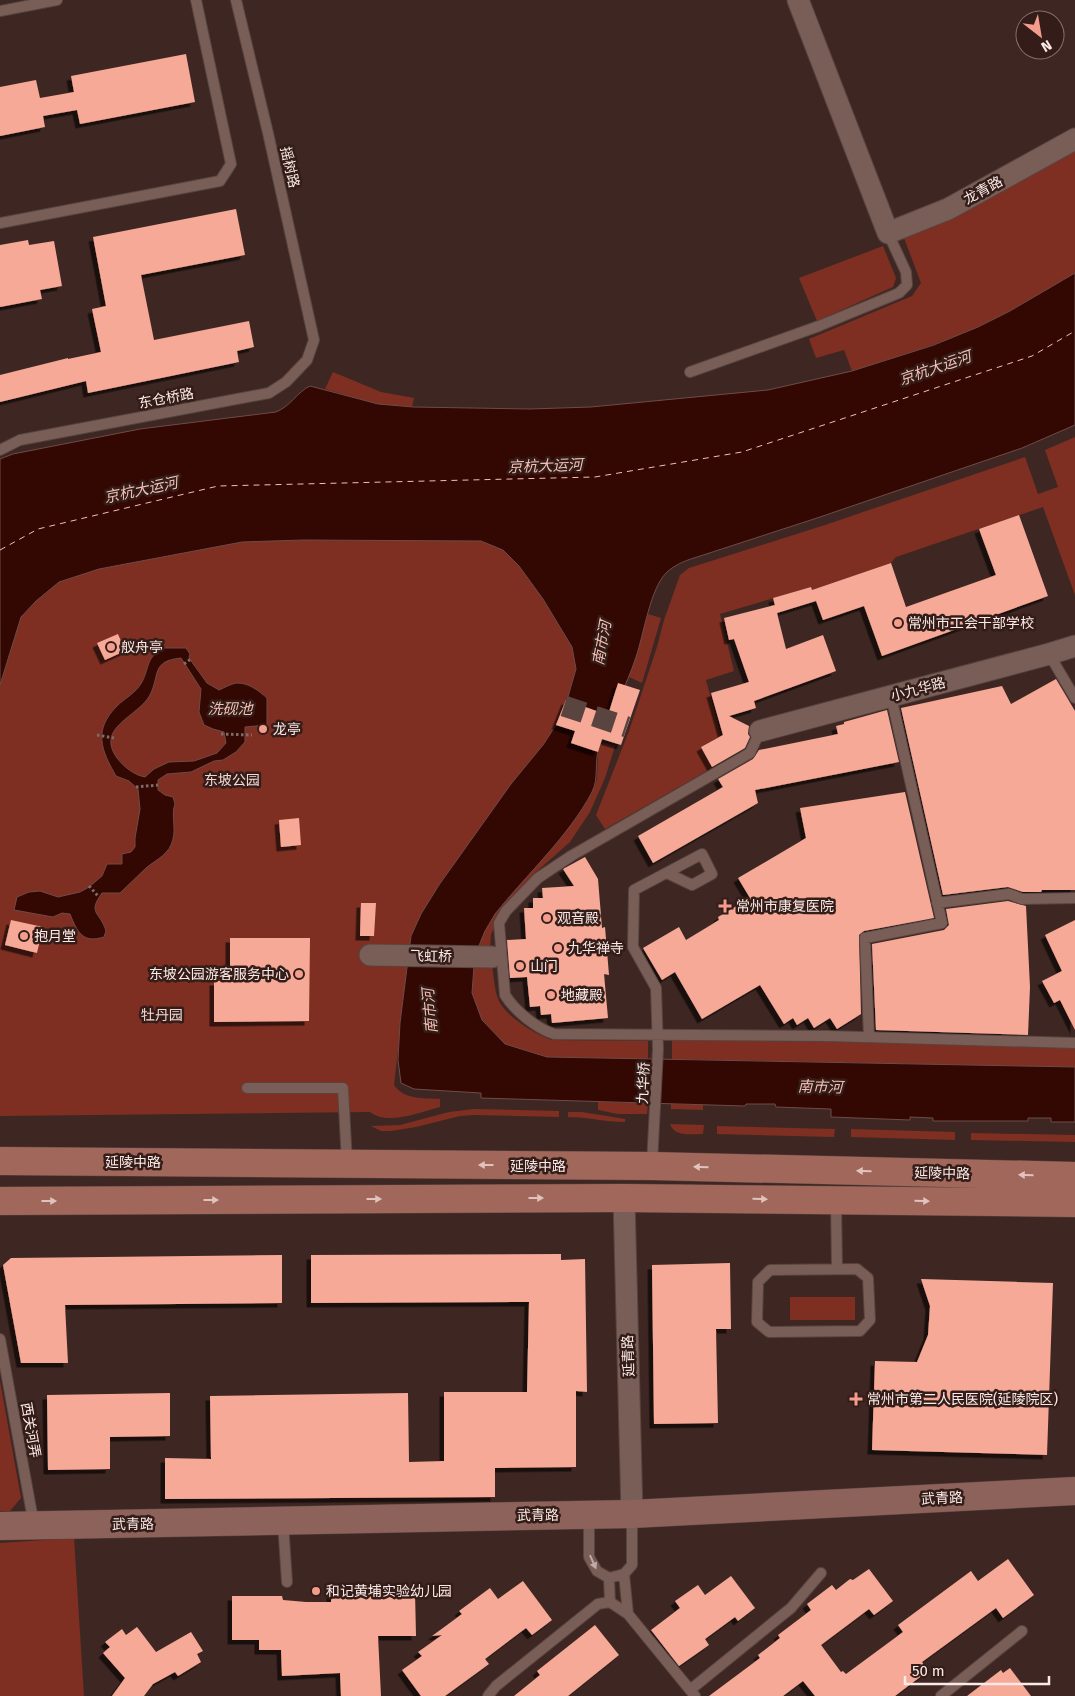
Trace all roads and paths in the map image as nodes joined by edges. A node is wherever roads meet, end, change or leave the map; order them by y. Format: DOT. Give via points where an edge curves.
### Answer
graph roads {
  1 [pos="55,0"];
  2 [pos="196,0"];
  3 [pos="236,0"];
  4 [pos="798,0"];
  5 [pos="0,12"];
  6 [pos="1075,139"];
  7 [pos="0,223"];
  8 [pos="888,232"];
  9 [pos="314,340"];
  10 [pos="690,372"];
  11 [pos="0,450"];
  12 [pos="1075,646"];
  13 [pos="1050,654"];
  14 [pos="191,660"];
  15 [pos="184,664"];
  16 [pos="891,696"];
  17 [pos="1075,698"];
  18 [pos="760,731"];
  19 [pos="221,734"];
  20 [pos="252,734"];
  21 [pos="97,735"];
  22 [pos="114,738"];
  23 [pos="158,785"];
  24 [pos="136,787"];
  25 [pos="667,873"];
  26 [pos="89,886"];
  27 [pos="99,898"];
  28 [pos="1075,898"];
  29 [pos="937,903"];
  30 [pos="370,955"];
  31 [pos="492,957"];
  32 [pos="658,1035"];
  33 [pos="869,1037"];
  34 [pos="1075,1042"];
  35 [pos="246,1088"];
  36 [pos="0,1161"];
  37 [pos="347,1164"];
  38 [pos="652,1166"];
  39 [pos="1075,1176"];
  40 [pos="624,1198"];
  41 [pos="836,1200"];
  42 [pos="0,1202"];
  43 [pos="1075,1203"];
  44 [pos="836,1269"];
  45 [pos="0,1339"];
  46 [pos="1075,1491"];
  47 [pos="589,1514"];
  48 [pos="632,1514"];
  49 [pos="283,1521"];
  50 [pos="0,1526"];
  51 [pos="35,1526"];
  52 [pos="821,1573"];
  53 [pos="624,1574"];
  54 [pos="609,1578"];
  55 [pos="287,1582"];
  56 [pos="610,1602"];
  57 [pos="628,1614"];
  58 [pos="1022,1631"];
  59 [pos="693,1693"];
  60 [pos="488,1696"];
  61 [pos="941,1696"];
  1 -- 5 [label="lane"];
  2 -- 7 [label="lane" via="231,164 220,181"];
  3 -- 9 [label="lane, 摇树路"];
  4 -- 8 [label="street"];
  6 -- 8 [label="street, 龙青路" via="948,209"];
  8 -- 10 [label="lane" via="906,272 907,285 899,292 819,326"];
  9 -- 11 [label="lane, 东仓桥路" via="307,360 286,382 269,393 20,440"];
  12 -- 13 [label="street, 小九华路"];
  13 -- 16 [label="street, 小九华路"];
  13 -- 17 [label="lane"];
  14 -- 15 [label="path"];
  16 -- 18 [label="street, 小九华路"];
  16 -- 29 [label="lane"];
  18 -- 32 [label="lane" via="750,753 538,878 506,911 499,923 505,995 511,1005 544,1031 554,1034"];
  19 -- 20 [label="path"];
  21 -- 22 [label="path"];
  23 -- 24 [label="path"];
  25 -- 32 [label="lane, 九华桥" via="634,890 633,947 656,988"];
  26 -- 27 [label="path"];
  28 -- 29 [label="lane" via="1022,899 1009,894"];
  29 -- 33 [label="lane" via="942,923 865,938"];
  30 -- 31 [label="street, 飞虹桥"];
  32 -- 33 [label="lane"];
  32 -- 38 [label="lane, 九华桥"];
  33 -- 34 [label="lane"];
  35 -- 37 [label="lane" via="343,1088"];
  36 -- 37 [label="main road, 延陵中路"];
  38 -- 37 [label="main road, 延陵中路, one-way"];
  39 -- 38 [label="main road, 延陵中路, one-way"];
  40 -- 41 [label="main road, 延陵中路, one-way"];
  42 -- 40 [label="main road, 延陵中路, one-way"];
  40 -- 48 [label="street, 延青路"];
  41 -- 43 [label="main road, 延陵中路, one-way"];
  41 -- 44 [label="lane"];
  44 -- 44 [label="lane" via="857,1269 868,1278 870,1320 860,1331 769,1332 757,1322 758,1282 770,1270"];
  45 -- 51 [label="lane, 西关河弄"];
  46 -- 48 [label="street, 武青路"];
  47 -- 48 [label="street, 武青路"];
  47 -- 49 [label="street, 武青路"];
  47 -- 54 [label="lane, one-way" via="589,1557 597,1571"];
  48 -- 53 [label="lane" via="632,1565"];
  49 -- 51 [label="street, 武青路"];
  49 -- 55 [label="lane"];
  50 -- 51 [label="street, 武青路"];
  52 -- 59 [label="lane" via="791,1608"];
  53 -- 54 [label="lane"];
  53 -- 57 [label="lane"];
  54 -- 56 [label="lane"];
  56 -- 57 [label="lane"];
  56 -- 60 [label="lane" via="598,1604 496,1686"];
  57 -- 59 [label="lane"];
  58 -- 61 [label="lane"];
}
